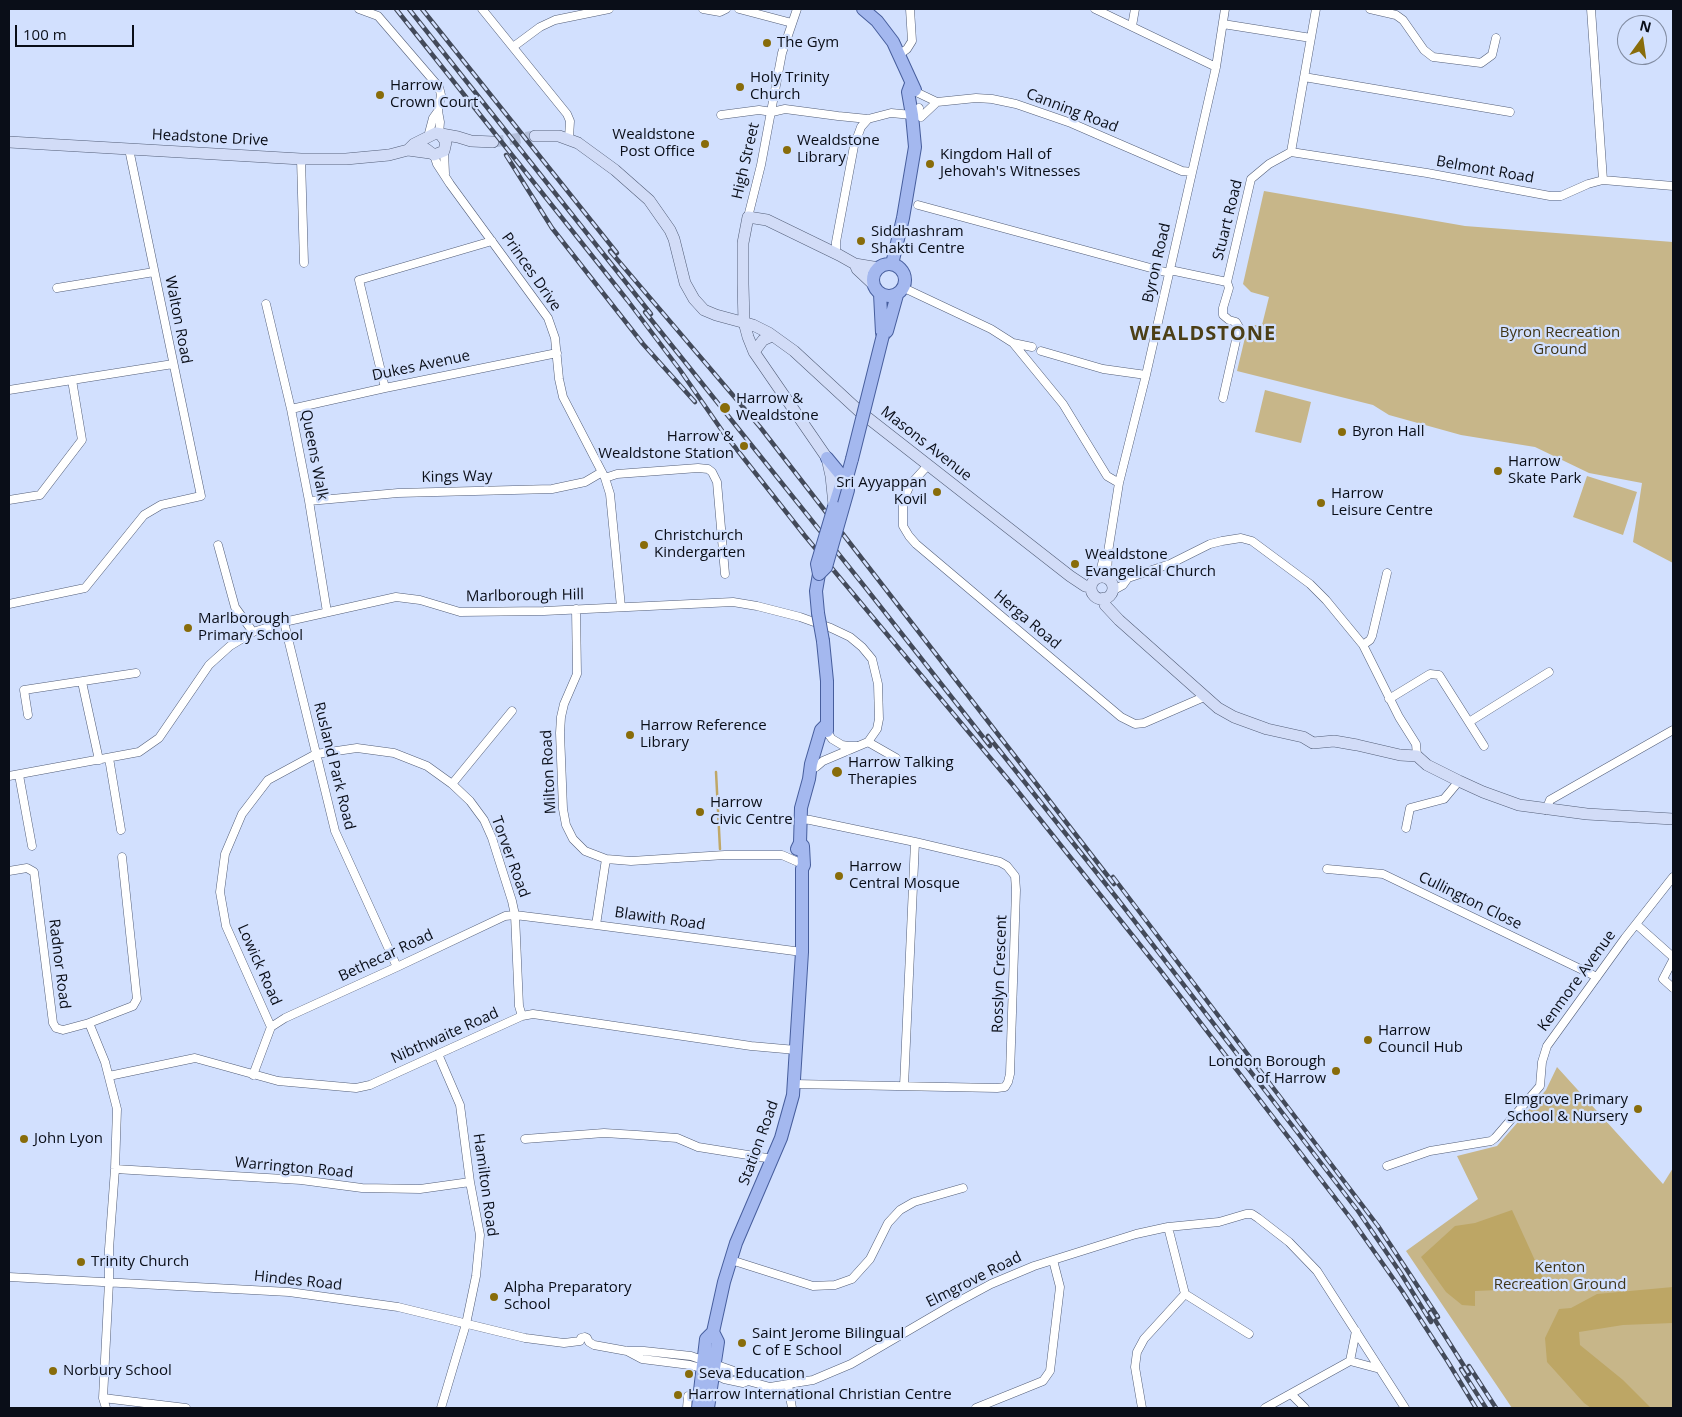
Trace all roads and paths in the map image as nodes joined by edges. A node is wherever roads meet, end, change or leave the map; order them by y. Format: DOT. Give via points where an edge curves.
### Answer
graph roads {
  1 [pos="359,9"];
  2 [pos="482,9"];
  3 [pos="609,9"];
  4 [pos="704,9"];
  5 [pos="726,9"];
  6 [pos="739,9"];
  7 [pos="797,9"];
  8 [pos="864,9"];
  9 [pos="910,9"];
  10 [pos="1095,9"];
  11 [pos="1136,9"];
  12 [pos="1225,9"];
  13 [pos="1316,9"];
  14 [pos="1370,9"];
  15 [pos="1591,9"];
  16 [pos="792,23"];
  17 [pos="1223,24"];
  18 [pos="1132,26"];
  19 [pos="1311,38"];
  20 [pos="1496,38"];
  21 [pos="513,47"];
  22 [pos="900,54"];
  23 [pos="1216,67"];
  24 [pos="1304,77"];
  25 [pos="914,88"];
  26 [pos="938,102"];
  27 [pos="772,112"];
  28 [pos="1510,112"];
  29 [pos="917,113"];
  30 [pos="721,115"];
  31 [pos="868,119"];
  32 [pos="433,136"];
  33 [pos="536,136"];
  34 [pos="569,138"];
  35 [pos="9,142"];
  36 [pos="471,142"];
  37 [pos="493,142"];
  38 [pos="129,149"];
  39 [pos="408,150"];
  40 [pos="438,152"];
  41 [pos="1291,152"];
  42 [pos="301,158"];
  43 [pos="1192,172"];
  44 [pos="1603,180"];
  45 [pos="1673,186"];
  46 [pos="918,205"];
  47 [pos="748,217"];
  48 [pos="492,241"];
  49 [pos="836,254"];
  50 [pos="304,263"];
  51 [pos="855,264"];
  52 [pos="892,264"];
  53 [pos="879,268"];
  54 [pos="154,272"];
  55 [pos="1169,272"];
  56 [pos="1227,282"];
  57 [pos="57,288"];
  58 [pos="876,289"];
  59 [pos="900,292"];
  60 [pos="266,304"];
  61 [pos="744,322"];
  62 [pos="884,327"];
  63 [pos="772,336"];
  64 [pos="1013,343"];
  65 [pos="1032,348"];
  66 [pos="1041,351"];
  67 [pos="754,352"];
  68 [pos="556,353"];
  69 [pos="173,364"];
  70 [pos="1146,375"];
  71 [pos="72,380"];
  72 [pos="385,388"];
  73 [pos="9,390"];
  74 [pos="1223,398"];
  75 [pos="291,409"];
  76 [pos="852,459"];
  77 [pos="831,464"];
  78 [pos="928,465"];
  79 [pos="604,475"];
  80 [pos="846,482"];
  81 [pos="1119,483"];
  82 [pos="9,500"];
  83 [pos="309,501"];
  84 [pos="834,507"];
  85 [pos="218,545"];
  86 [pos="1387,573"];
  87 [pos="725,574"];
  88 [pos="819,574"];
  89 [pos="1105,575"];
  90 [pos="1128,578"];
  91 [pos="1091,587"];
  92 [pos="1108,594"];
  93 [pos="9,604"];
  94 [pos="621,607"];
  95 [pos="576,609"];
  96 [pos="327,612"];
  97 [pos="284,622"];
  98 [pos="253,632"];
  99 [pos="1363,646"];
  100 [pos="1549,672"];
  101 [pos="136,673"];
  102 [pos="82,682"];
  103 [pos="1204,697"];
  104 [pos="1389,698"];
  105 [pos="512,711"];
  106 [pos="28,715"];
  107 [pos="1469,722"];
  108 [pos="826,728"];
  109 [pos="1673,730"];
  110 [pos="868,742"];
  111 [pos="858,746"];
  112 [pos="1484,746"];
  113 [pos="316,754"];
  114 [pos="1417,756"];
  115 [pos="109,758"];
  116 [pos="896,758"];
  117 [pos="99,760"];
  118 [pos="816,767"];
  119 [pos="19,775"];
  120 [pos="9,776"];
  121 [pos="809,779"];
  122 [pos="1459,781"];
  123 [pos="452,784"];
  124 [pos="1546,810"];
  125 [pos="800,819"];
  126 [pos="1673,819"];
  127 [pos="1406,828"];
  128 [pos="121,830"];
  129 [pos="915,842"];
  130 [pos="798,845"];
  131 [pos="32,846"];
  132 [pos="782,854"];
  133 [pos="122,857"];
  134 [pos="606,859"];
  135 [pos="800,865"];
  136 [pos="1326,869"];
  137 [pos="9,871"];
  138 [pos="1673,877"];
  139 [pos="515,915"];
  140 [pos="1636,924"];
  141 [pos="596,925"];
  142 [pos="802,952"];
  143 [pos="1673,958"];
  144 [pos="397,967"];
  145 [pos="1597,977"];
  146 [pos="1673,988"];
  147 [pos="522,1016"];
  148 [pos="89,1023"];
  149 [pos="271,1026"];
  150 [pos="796,1050"];
  151 [pos="438,1054"];
  152 [pos="253,1075"];
  153 [pos="110,1076"];
  154 [pos="794,1084"];
  155 [pos="904,1086"];
  156 [pos="525,1139"];
  157 [pos="772,1159"];
  158 [pos="1387,1166"];
  159 [pos="115,1169"];
  160 [pos="470,1182"];
  161 [pos="963,1188"];
  162 [pos="1168,1227"];
  163 [pos="731,1260"];
  164 [pos="1053,1260"];
  165 [pos="9,1277"];
  166 [pos="109,1282"];
  167 [pos="1184,1294"];
  168 [pos="466,1324"];
  169 [pos="1356,1331"];
  170 [pos="1249,1334"];
  171 [pos="1350,1361"];
  172 [pos="708,1366"];
  173 [pos="1380,1369"];
  174 [pos="788,1384"];
  175 [pos="1292,1394"];
  176 [pos="699,1395"];
  177 [pos="104,1398"];
  178 [pos="1401,1403"];
  179 [pos="106,1408"];
  180 [pos="186,1408"];
  181 [pos="441,1408"];
  182 [pos="686,1408"];
  183 [pos="698,1408"];
  184 [pos="708,1408"];
  185 [pos="792,1408"];
  186 [pos="976,1408"];
  187 [pos="1142,1408"];
  188 [pos="1265,1408"];
  189 [pos="1305,1408"];
  1 -- 32 [label="street" via="378,16 439,87 441,95 433,118"];
  2 -- 21 [label="street"];
  3 -- 21 [label="street" via="555,20"];
  4 -- 5 [label="street" via="720,12"];
  6 -- 16 [label="street"];
  7 -- 16 [label="street, High Street"];
  8 -- 22 [label="main road" via="886,32"];
  9 -- 22 [label="street" via="912,41"];
  10 -- 18 [label="street"];
  11 -- 18 [label="street"];
  12 -- 17 [label="street, Byron Road"];
  13 -- 19 [label="street"];
  14 -- 20 [label="street" via="1396,15 1403,20 1424,50 1433,56 1481,63 1492,55"];
  15 -- 44 [label="street"];
  16 -- 27 [label="street, High Street" via="776,78"];
  17 -- 19 [label="street"];
  17 -- 23 [label="street, Byron Road"];
  18 -- 23 [label="street"];
  19 -- 24 [label="street"];
  21 -- 34 [label="street" via="567,114"];
  22 -- 25 [label="main road"];
  23 -- 43 [label="street, Byron Road"];
  24 -- 28 [label="street"];
  24 -- 41 [label="street"];
  25 -- 26 [label="street"];
  25 -- 29 [label="main road" via="908,92"];
  26 -- 29 [label="street"];
  26 -- 43 [label="street, Canning Road" via="976,98 1016,104 1071,123 1182,171"];
  27 -- 30 [label="street" via="759,110"];
  27 -- 31 [label="street" via="785,109"];
  27 -- 47 [label="street, High Street"];
  29 -- 31 [label="street" via="891,112"];
  29 -- 52 [label="main road" via="920,141 915,147"];
  31 -- 49 [label="street" via="861,127 854,146"];
  32 -- 36 [label="street, Headstone Drive" via="458,137"];
  32 -- 39 [label="street, Headstone Drive"];
  32 -- 40 [label="street" via="425,146"];
  32 -- 40 [label="street" via="445,139"];
  33 -- 34 [label="street"];
  34 -- 61 [label="street, Masons Avenue" via="636,188 658,212 674,239 685,283 699,305 710,314"];
  35 -- 38 [label="street, Headstone Drive"];
  36 -- 37 [label="street, Headstone Drive"];
  36 -- 40 [label="street, Headstone Drive"];
  38 -- 42 [label="street, Headstone Drive"];
  38 -- 54 [label="street, Walton Road"];
  39 -- 40 [label="street, Headstone Drive"];
  39 -- 42 [label="street, Headstone Drive" via="346,159"];
  40 -- 48 [label="street, Princes Drive" via="437,164"];
  41 -- 44 [label="street, Belmont Road" via="1550,196 1561,196"];
  41 -- 56 [label="street, Stuart Road" via="1251,179"];
  42 -- 50 [label="street"];
  43 -- 55 [label="street, Byron Road"];
  44 -- 45 [label="street, Belmont Road"];
  46 -- 55 [label="street, Stuart Road"];
  47 -- 49 [label="street" via="767,220"];
  47 -- 61 [label="street, High Street" via="743,243"];
  48 -- 68 [label="street, Princes Drive" via="548,318"];
  48 -- 72 [label="street" via="359,280"];
  49 -- 51 [label="street"];
  51 -- 53 [label="street"];
  51 -- 58 [label="street"];
  52 -- 53 [label="main road"];
  52 -- 59 [label="main road" via="904,273"];
  53 -- 58 [label="main road" via="874,274"];
  54 -- 57 [label="street"];
  54 -- 69 [label="street, Walton Road"];
  55 -- 56 [label="street, Stuart Road"];
  55 -- 70 [label="street, Byron Road"];
  56 -- 74 [label="street" via="1224,315 1239,327"];
  58 -- 59 [label="main road" via="889,297"];
  58 -- 62 [label="main road"];
  59 -- 62 [label="main road"];
  59 -- 64 [label="street" via="991,329"];
  60 -- 75 [label="street, Queens Walk"];
  61 -- 63 [label="street, Masons Avenue"];
  61 -- 67 [label="street, High Street"];
  62 -- 76 [label="main road, bridge"];
  63 -- 67 [label="street" via="763,340"];
  63 -- 78 [label="street, Masons Avenue"];
  64 -- 65 [label="street"];
  64 -- 81 [label="street" via="1063,404 1107,476"];
  66 -- 70 [label="street" via="1103,369"];
  67 -- 77 [label="street, High Street"];
  68 -- 72 [label="street, Dukes Avenue"];
  68 -- 79 [label="street, Princes Drive" via="562,396"];
  69 -- 71 [label="street"];
  69 -- 93 [label="street, Walton Road" via="201,496 161,506 144,515 85,588"];
  70 -- 81 [label="street, Byron Road"];
  71 -- 73 [label="street"];
  71 -- 82 [label="street" via="82,440 40,495"];
  72 -- 75 [label="street, Dukes Avenue"];
  75 -- 83 [label="street, Queens Walk"];
  76 -- 77 [label="street"];
  76 -- 80 [label="main road"];
  77 -- 80 [label="main road"];
  77 -- 84 [label="street"];
  78 -- 91 [label="street, Masons Avenue" via="1070,576"];
  78 -- 103 [label="street, Herga Road" via="910,486 903,501 903,526 909,536 1121,718 1135,724 1144,723"];
  79 -- 83 [label="street, Kings Way" via="552,489 398,492"];
  79 -- 87 [label="street, Kings Way" via="698,468 712,472 717,482"];
  79 -- 94 [label="street, Princes Drive" via="610,494"];
  80 -- 84 [label="main road" via="840,488"];
  80 -- 88 [label="main road, bridge" via="848,490 829,559"];
  81 -- 89 [label="street, Byron Road" via="1108,552 1103,560"];
  83 -- 96 [label="street, Queens Walk"];
  84 -- 88 [label="main road, bridge" via="816,564"];
  85 -- 98 [label="street" via="235,606"];
  86 -- 99 [label="street" via="1372,636"];
  88 -- 108 [label="main road, bridge" via="816,592 827,681"];
  89 -- 90 [label="street"];
  89 -- 91 [label="street" via="1093,581"];
  89 -- 92 [label="street" via="1112,584"];
  90 -- 92 [label="street"];
  90 -- 99 [label="street" via="1170,564 1210,544 1232,538 1247,539 1310,584"];
  91 -- 92 [label="street" via="1095,596"];
  92 -- 103 [label="street" via="1105,605"];
  94 -- 95 [label="street, Marlborough Hill"];
  94 -- 110 [label="street, Marlborough Hill" via="733,602 800,618 850,637 872,660 878,684 879,719 877,729"];
  95 -- 96 [label="street, Marlborough Hill" via="460,612 420,600 396,597"];
  95 -- 134 [label="street, Milton Road" via="577,674 561,717 563,809 573,839 585,851"];
  96 -- 97 [label="street, Marlborough Hill"];
  97 -- 98 [label="street, Marlborough Hill"];
  97 -- 113 [label="street, Rusland Park Road"];
  98 -- 115 [label="street, Marlborough Hill" via="230,646 210,666 159,738 139,752"];
  99 -- 104 [label="street"];
  100 -- 107 [label="street"];
  101 -- 102 [label="street"];
  102 -- 106 [label="street" via="24,690"];
  102 -- 117 [label="street"];
  103 -- 114 [label="street" via="1234,717 1303,737 1313,743 1334,741"];
  104 -- 107 [label="street" via="1430,674 1439,675"];
  104 -- 114 [label="street" via="1416,744"];
  105 -- 123 [label="street"];
  107 -- 112 [label="street"];
  108 -- 111 [label="street" via="832,739 842,745"];
  108 -- 118 [label="main road, Station Road"];
  108 -- 121 [label="main road, Station Road" via="821,730"];
  109 -- 124 [label="street" via="1550,800"];
  110 -- 111 [label="street"];
  110 -- 116 [label="street"];
  111 -- 118 [label="street"];
  113 -- 123 [label="street, Torver Road" via="357,748 394,753 427,766"];
  113 -- 144 [label="street, Rusland Park Road" via="334,830"];
  113 -- 149 [label="street, Lowick Road" via="268,780 242,814 225,854 220,892 226,926"];
  114 -- 122 [label="street" via="1426,765"];
  115 -- 117 [label="street, Marlborough Hill"];
  115 -- 128 [label="street"];
  117 -- 119 [label="street, Marlborough Hill"];
  118 -- 121 [label="main road, Station Road"];
  119 -- 120 [label="street, Marlborough Hill"];
  119 -- 131 [label="street"];
  121 -- 125 [label="main road, Station Road"];
  122 -- 124 [label="street" via="1503,800"];
  122 -- 127 [label="street" via="1444,799 1410,808"];
  123 -- 139 [label="street, Torver Road" via="484,820"];
  124 -- 126 [label="street"];
  125 -- 129 [label="street, Rosslyn Crescent"];
  125 -- 130 [label="main road, Station Road"];
  129 -- 155 [label="street"];
  129 -- 155 [label="street, Rosslyn Crescent" via="1000,862 1014,876 1010,1074 1004,1087"];
  130 -- 132 [label="street, Milton Road"];
  130 -- 135 [label="main road, Station Road" via="803,846 804,852 804,865"];
  132 -- 134 [label="street, Milton Road" via="631,861"];
  132 -- 135 [label="street, Milton Road"];
  133 -- 148 [label="street" via="137,999 133,1006"];
  134 -- 141 [label="street"];
  135 -- 142 [label="main road, Station Road"];
  136 -- 145 [label="street, Cullington Close" via="1383,874"];
  137 -- 148 [label="street, Radnor Road" via="28,868 34,872 53,1023 62,1030"];
  138 -- 140 [label="street, Kenmore Avenue"];
  139 -- 141 [label="street, Blawith Road"];
  139 -- 144 [label="street, Bethecar Road" via="504,916"];
  139 -- 147 [label="street, Torver Road"];
  140 -- 143 [label="street"];
  140 -- 145 [label="street, Kenmore Avenue"];
  141 -- 142 [label="street, Blawith Road"];
  142 -- 150 [label="main road, Station Road"];
  143 -- 146 [label="street" via="1663,979"];
  144 -- 149 [label="street, Bethecar Road"];
  145 -- 158 [label="street, Kenmore Avenue" via="1547,1046 1540,1086 1494,1138 1430,1151"];
  147 -- 150 [label="street, Nibthwaite Road" via="532,1014"];
  147 -- 151 [label="street, Nibthwaite Road"];
  148 -- 153 [label="street, Radnor Road"];
  149 -- 152 [label="street, Lowick Road"];
  150 -- 154 [label="main road, Station Road"];
  151 -- 152 [label="street, Nibthwaite Road" via="370,1085 356,1088 278,1081"];
  151 -- 160 [label="street, Hamilton Road" via="460,1105"];
  152 -- 153 [label="street, Nibthwaite Road" via="195,1058"];
  153 -- 159 [label="street, Radnor Road" via="117,1109"];
  154 -- 155 [label="street, Rosslyn Crescent"];
  154 -- 157 [label="main road, Station Road" via="790,1107"];
  156 -- 157 [label="street" via="604,1133 677,1138 698,1147"];
  157 -- 163 [label="main road, Station Road"];
  159 -- 160 [label="street, Warrington Road" via="301,1180 362,1188 420,1189"];
  159 -- 166 [label="street, Radnor Road"];
  160 -- 168 [label="street, Hamilton Road" via="480,1235"];
  161 -- 163 [label="street" via="914,1202 900,1210 888,1223 870,1259 852,1279 835,1285 813,1286"];
  162 -- 164 [label="street, Elmgrove Road"];
  162 -- 167 [label="street"];
  162 -- 169 [label="street, Elmgrove Road" via="1219,1222 1252,1214 1289,1242 1317,1270"];
  163 -- 172 [label="main road, Station Road" via="714,1332 706,1340"];
  164 -- 174 [label="street, Elmgrove Road" via="991,1284 835,1372"];
  164 -- 186 [label="street" via="1060,1287 1050,1371 1043,1381"];
  165 -- 166 [label="street, Hindes Road"];
  166 -- 168 [label="street, Hindes Road" via="289,1292 398,1307"];
  166 -- 177 [label="street, Radnor Road"];
  167 -- 170 [label="street"];
  167 -- 187 [label="street" via="1144,1339 1137,1352 1135,1367"];
  168 -- 172 [label="street, Hindes Road" via="547,1341 584,1341 627,1351 686,1355"];
  168 -- 181 [label="street, Hamilton Road"];
  169 -- 171 [label="street"];
  169 -- 173 [label="street"];
  171 -- 173 [label="street"];
  171 -- 175 [label="street"];
  172 -- 174 [label="street, Elmgrove Road" via="744,1375 748,1382 770,1387"];
  172 -- 176 [label="main road, Station Road"];
  172 -- 184 [label="main road, Station Road"];
  173 -- 178 [label="street"];
  174 -- 185 [label="street"];
  175 -- 188 [label="street"];
  175 -- 189 [label="street"];
  176 -- 182 [label="street" via="688,1396"];
  176 -- 183 [label="main road, Station Road"];
  177 -- 179 [label="street, Radnor Road"];
  177 -- 180 [label="street"];
}
